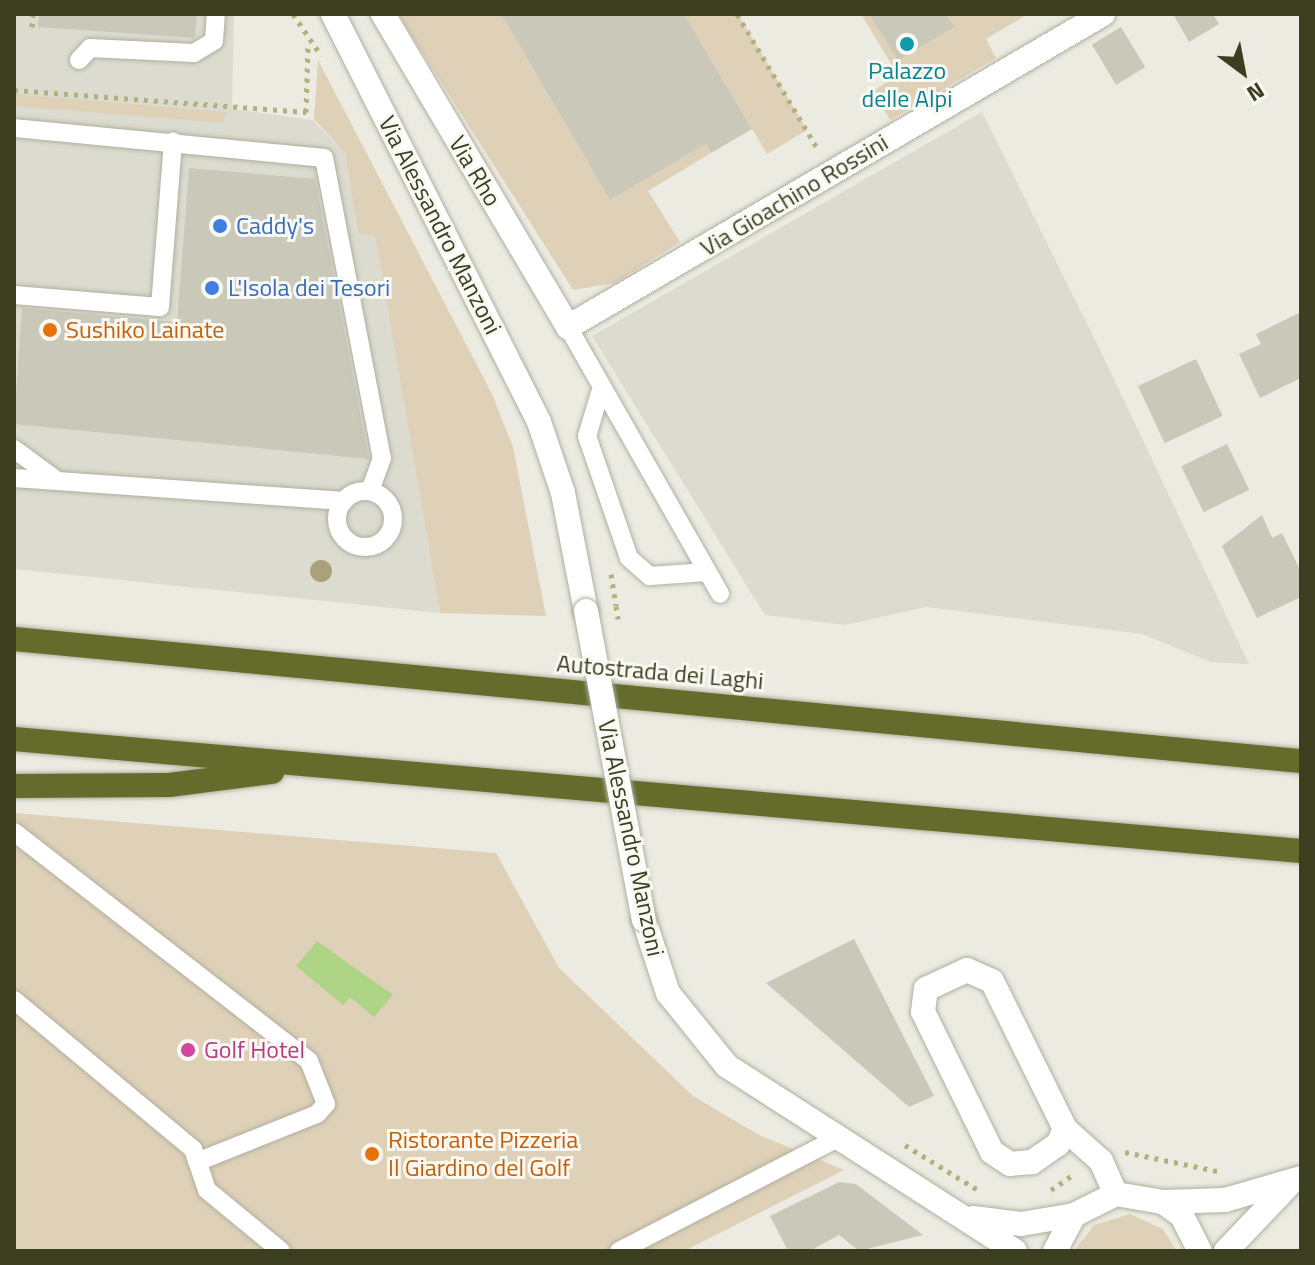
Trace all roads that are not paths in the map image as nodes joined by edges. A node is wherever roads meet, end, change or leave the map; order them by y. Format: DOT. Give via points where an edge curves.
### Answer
graph roads {
  1 [pos="216,14"];
  2 [pos="333,14"];
  3 [pos="383,14"];
  4 [pos="1103,14"];
  5 [pos="79,60"];
  6 [pos="14,128"];
  7 [pos="173,142"];
  8 [pos="14,295"];
  9 [pos="568,327"];
  10 [pos="600,393"];
  11 [pos="14,449"];
  12 [pos="14,478"];
  13 [pos="58,482"];
  14 [pos="370,491"];
  15 [pos="344,501"];
  16 [pos="307,504"];
  17 [pos="338,527"];
  18 [pos="707,572"];
  19 [pos="720,594"];
  20 [pos="14,639"];
  21 [pos="14,739"];
  22 [pos="1301,761"];
  23 [pos="318,766"];
  24 [pos="14,786"];
  25 [pos="14,832"];
  26 [pos="1301,851"];
  27 [pos="14,1000"];
  28 [pos="1065,1129"];
  29 [pos="838,1138"];
  30 [pos="197,1162"];
  31 [pos="1296,1181"];
  32 [pos="1116,1194"];
  33 [pos="1163,1202"];
  34 [pos="1074,1215"];
  35 [pos="966,1217"];
  36 [pos="281,1251"];
  37 [pos="619,1251"];
  38 [pos="1015,1251"];
  39 [pos="1055,1251"];
  40 [pos="1200,1251"];
  41 [pos="1226,1251"];
  1 -- 5 [label="lane" via="214,41 194,53 90,48"];
  2 -- 29 [label="street, Via Alessandro Manzoni, bridge" via="539,422 563,493 644,920 668,993 704,1045"];
  3 -- 9 [label="street, Via Rho"];
  4 -- 9 [label="street, Via Gioachino Rossini"];
  6 -- 7 [label="lane"];
  7 -- 8 [label="lane" via="160,307"];
  7 -- 14 [label="lane" via="324,158 382,458"];
  9 -- 10 [label="lane"];
  10 -- 18 [label="lane"];
  10 -- 18 [label="lane" via="587,436 629,558 650,576"];
  11 -- 13 [label="lane"];
  12 -- 13 [label="lane"];
  13 -- 16 [label="lane"];
  14 -- 15 [label="lane"];
  14 -- 17 [label="lane" via="391,508 388,535 365,547"];
  15 -- 16 [label="lane"];
  15 -- 17 [label="lane"];
  16 -- 17 [label="lane"];
  18 -- 19 [label="lane"];
  20 -- 22 [label="highway, Autostrada dei Laghi"];
  21 -- 23 [label="highway"];
  23 -- 24 [label="highway" via="169,785"];
  23 -- 26 [label="highway"];
  25 -- 30 [label="lane" via="309,1061 326,1104 317,1114"];
  27 -- 30 [label="lane" via="193,1149"];
  28 -- 28 [label="street" via="992,981 967,970 926,989 923,1012 992,1152 1010,1164 1032,1162 1058,1144"];
  28 -- 32 [label="street" via="1101,1161"];
  29 -- 35 [label="street, Via Alessandro Manzoni"];
  29 -- 37 [label="lane"];
  30 -- 36 [label="lane" via="207,1190"];
  31 -- 33 [label="street" via="1225,1200"];
  31 -- 41 [label="street"];
  32 -- 33 [label="street"];
  32 -- 34 [label="street"];
  33 -- 40 [label="street" via="1182,1216"];
  34 -- 35 [label="street" via="1021,1224"];
  34 -- 39 [label="street"];
  35 -- 38 [label="street, Via Alessandro Manzoni"];
}
